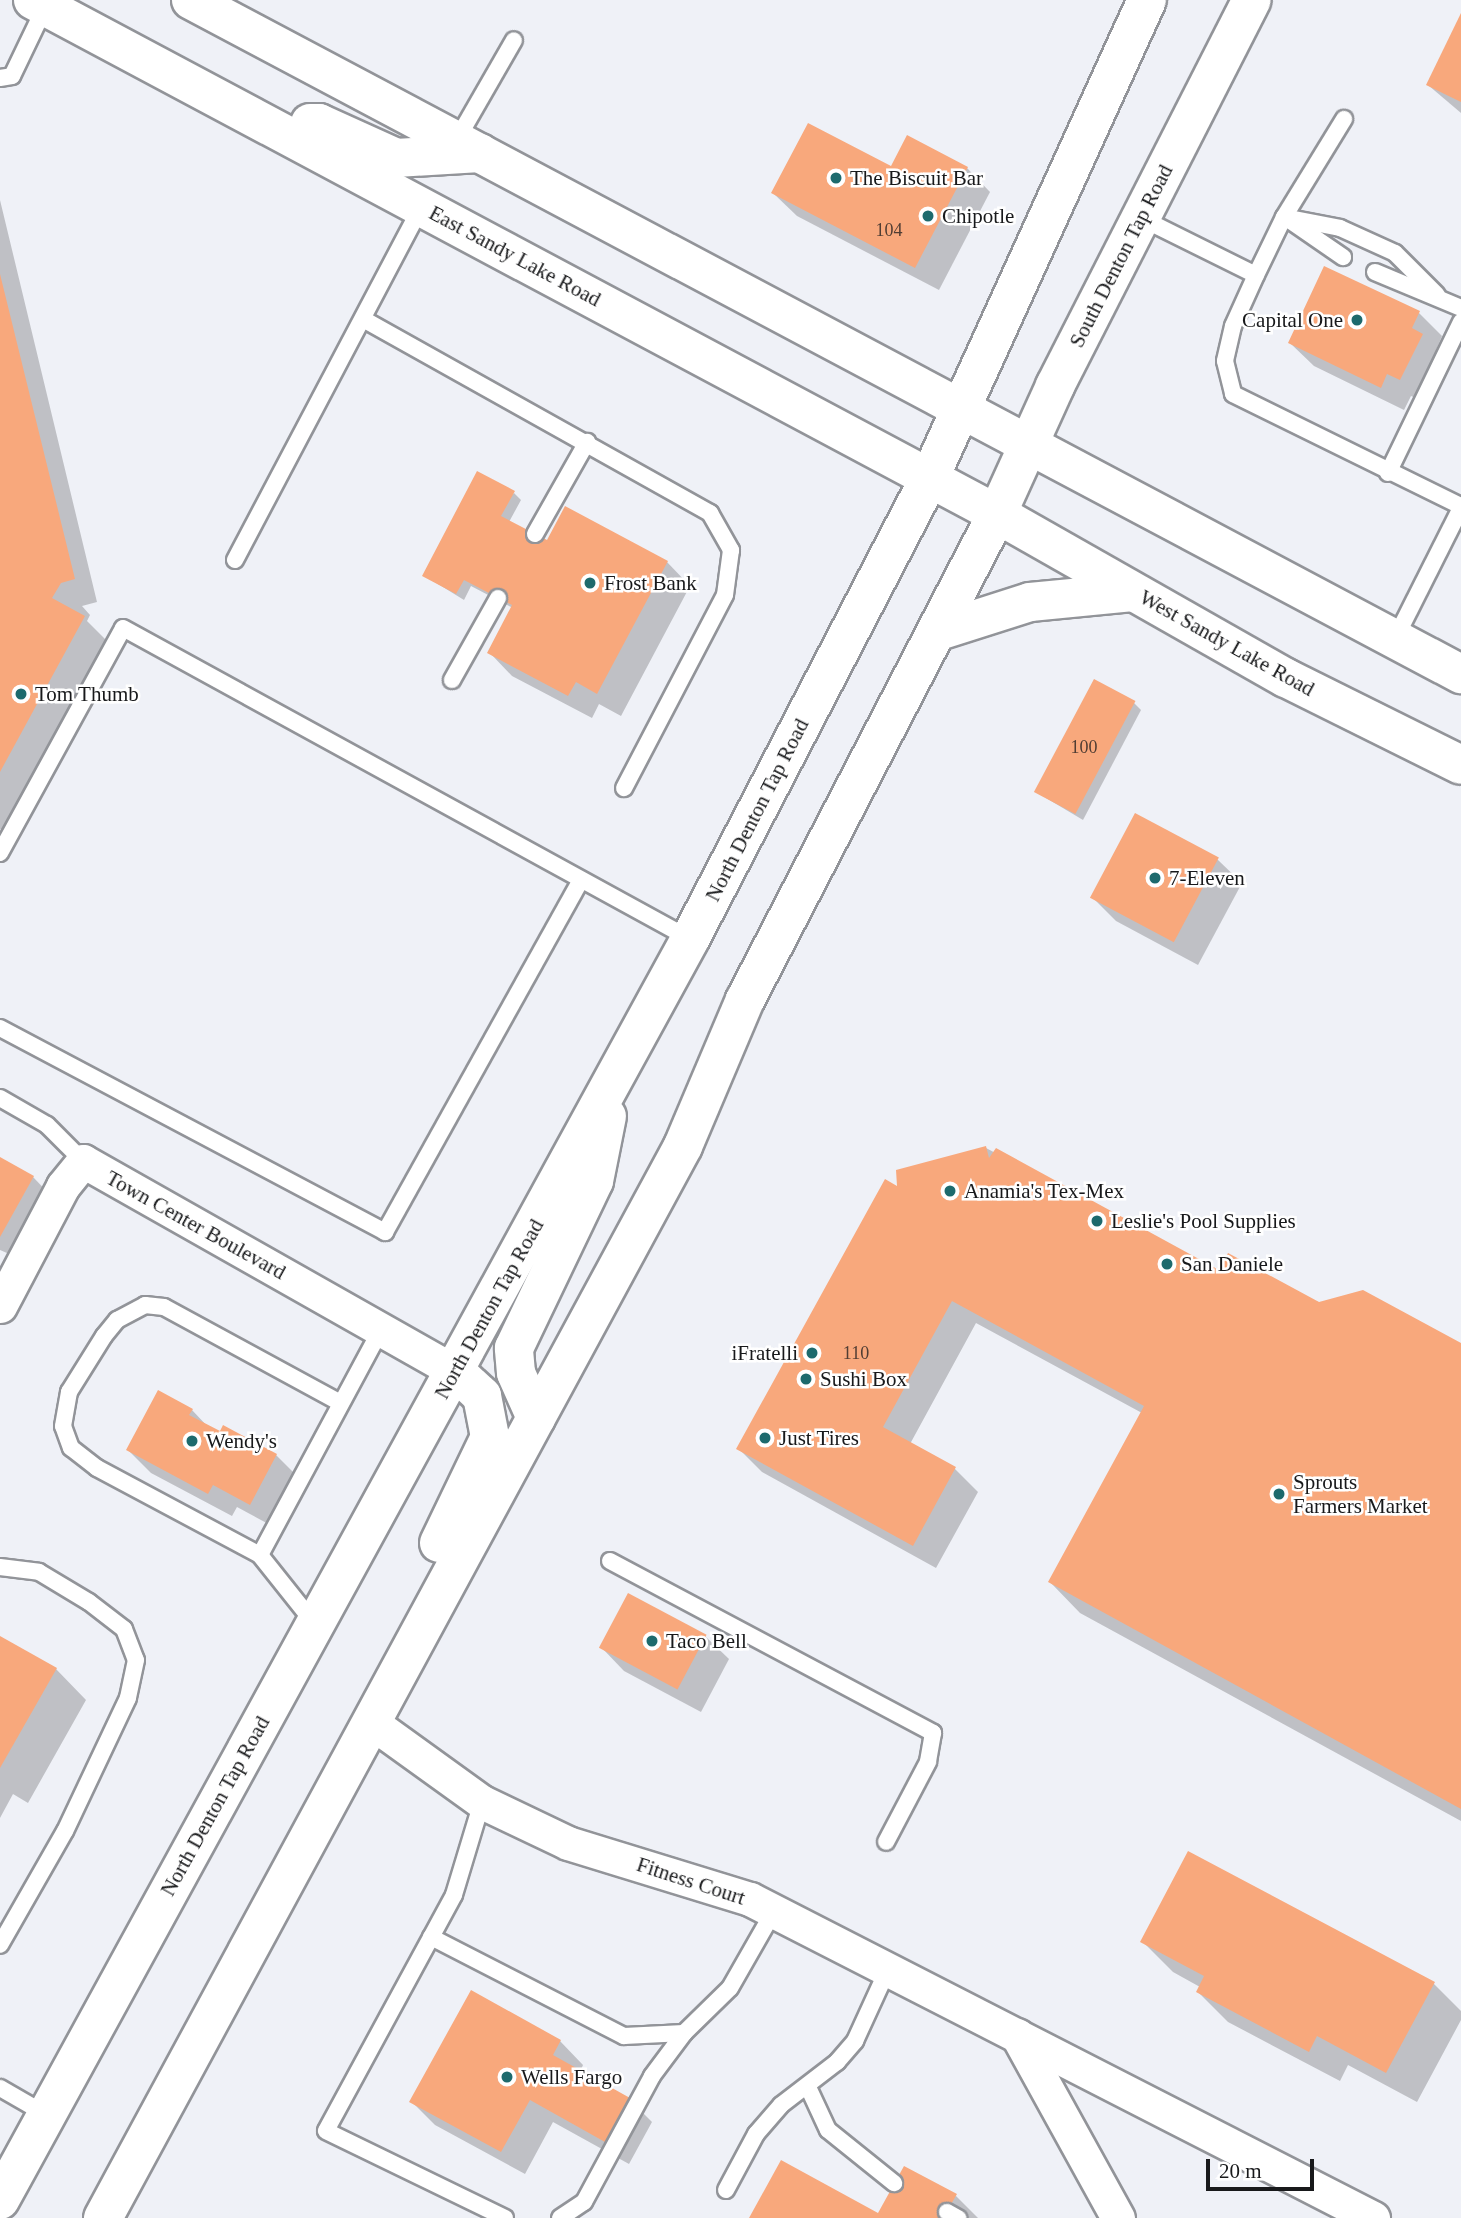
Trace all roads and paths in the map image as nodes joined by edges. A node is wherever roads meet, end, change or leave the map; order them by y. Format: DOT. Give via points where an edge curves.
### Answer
graph roads {
  1 [pos="191,0"];
  2 [pos="1147,0"];
  3 [pos="1252,0"];
  4 [pos="42,2"];
  5 [pos="514,40"];
  6 [pos="0,78"];
  7 [pos="1344,119"];
  8 [pos="269,124"];
  9 [pos="468,147"];
  10 [pos="422,206"];
  11 [pos="1284,217"];
  12 [pos="1141,218"];
  13 [pos="1343,257"];
  14 [pos="1376,272"];
  15 [pos="1256,275"];
  16 [pos="1437,295"];
  17 [pos="1461,308"];
  18 [pos="363,319"];
  19 [pos="1461,322"];
  20 [pos="961,410"];
  21 [pos="587,442"];
  22 [pos="1027,444"];
  23 [pos="1388,473"];
  24 [pos="929,478"];
  25 [pos="1461,507"];
  26 [pos="997,514"];
  27 [pos="535,534"];
  28 [pos="235,560"];
  29 [pos="1133,592"];
  30 [pos="498,598"];
  31 [pos="936,632"];
  32 [pos="1395,639"];
  33 [pos="1461,674"];
  34 [pos="452,680"];
  35 [pos="1461,765"];
  36 [pos="624,788"];
  37 [pos="0,853"];
  38 [pos="581,880"];
  39 [pos="690,939"];
  40 [pos="0,1028"];
  41 [pos="615,1076"];
  42 [pos="0,1098"];
  43 [pos="83,1161"];
  44 [pos="0,1306"];
  45 [pos="381,1329"];
  46 [pos="456,1371"];
  47 [pos="341,1403"];
  48 [pos="536,1418"];
  49 [pos="260,1555"];
  50 [pos="610,1561"];
  51 [pos="0,1567"];
  52 [pos="314,1624"];
  53 [pos="393,1683"];
  54 [pos="371,1722"];
  55 [pos="482,1802"];
  56 [pos="886,1842"];
  57 [pos="774,1911"];
  58 [pos="431,1937"];
  59 [pos="0,1945"];
  60 [pos="888,1969"];
  61 [pos="684,2033"];
  62 [pos="1017,2035"];
  63 [pos="808,2087"];
  64 [pos="0,2088"];
  65 [pos="47,2115"];
  66 [pos="894,2183"];
  67 [pos="726,2190"];
  68 [pos="0,2200"];
  69 [pos="103,2218"];
  70 [pos="505,2218"];
  71 [pos="560,2218"];
  72 [pos="1117,2218"];
  73 [pos="1373,2218"];
  1 -- 9 [label="main road"];
  2 -- 20 [label="main road"];
  3 -- 12 [label="main road, South Denton Tap Road"];
  4 -- 6 [label="lane" via="12,76"];
  4 -- 8 [label="main road, East Sandy Lake Road"];
  5 -- 9 [label="lane"];
  7 -- 11 [label="lane"];
  8 -- 9 [label="main road" via="319,123 396,158"];
  8 -- 10 [label="main road, East Sandy Lake Road"];
  9 -- 20 [label="main road"];
  10 -- 18 [label="lane"];
  10 -- 24 [label="main road, East Sandy Lake Road"];
  11 -- 13 [label="lane"];
  11 -- 15 [label="lane"];
  11 -- 16 [label="lane" via="1340,228 1395,253"];
  12 -- 15 [label="lane"];
  12 -- 22 [label="main road, South Denton Tap Road"];
  14 -- 16 [label="lane"];
  15 -- 23 [label="lane" via="1233,326 1225,361 1233,394"];
  16 -- 17 [label="lane"];
  18 -- 21 [label="lane"];
  18 -- 28 [label="lane"];
  19 -- 23 [label="lane"];
  20 -- 22 [label="main road"];
  20 -- 24 [label="main road, North Denton Tap Road"];
  21 -- 27 [label="lane"];
  21 -- 36 [label="lane" via="709,513 731,550 725,595"];
  22 -- 26 [label="main road, South Denton Tap Road"];
  22 -- 32 [label="main road"];
  23 -- 25 [label="lane"];
  24 -- 26 [label="main road, East Sandy Lake Road"];
  24 -- 39 [label="main road, North Denton Tap Road"];
  25 -- 32 [label="lane"];
  26 -- 29 [label="main road, West Sandy Lake Road"];
  26 -- 31 [label="main road"];
  29 -- 31 [label="main road" via="1030,602"];
  29 -- 35 [label="main road, West Sandy Lake Road" via="1286,677"];
  30 -- 34 [label="lane"];
  31 -- 48 [label="main road" via="745,1000 682,1146"];
  32 -- 33 [label="main road"];
  37 -- 38 [label="lane" via="123,628"];
  38 -- 39 [label="lane"];
  38 -- 40 [label="lane" via="385,1232"];
  39 -- 41 [label="main road, North Denton Tap Road"];
  41 -- 46 [label="main road, North Denton Tap Road"];
  41 -- 48 [label="main road" via="594,1181 514,1348 516,1373"];
  42 -- 43 [label="lane" via="47,1125"];
  43 -- 44 [label="street, Town Center Boulevard" via="63,1186"];
  43 -- 45 [label="street, Town Center Boulevard"];
  45 -- 46 [label="street, Town Center Boulevard"];
  45 -- 47 [label="lane"];
  46 -- 52 [label="main road, North Denton Tap Road"];
  46 -- 53 [label="main road" via="482,1396 490,1437 413,1592"];
  47 -- 49 [label="lane"];
  47 -- 49 [label="lane" via="164,1307 145,1306 117,1320 69,1392 63,1426 71,1448 97,1468"];
  48 -- 53 [label="main road"];
  49 -- 52 [label="lane"];
  50 -- 56 [label="lane" via="933,1733 928,1762"];
  51 -- 59 [label="lane" via="39,1572 89,1602 124,1629 136,1660 128,1698 65,1831"];
  52 -- 65 [label="main road, North Denton Tap Road"];
  53 -- 54 [label="main road"];
  54 -- 55 [label="street, Fitness Court"];
  54 -- 69 [label="main road"];
  55 -- 57 [label="street, Fitness Court" via="568,1843 661,1869"];
  55 -- 58 [label="lane" via="454,1895"];
  57 -- 60 [label="street, Fitness Court"];
  57 -- 61 [label="lane" via="730,1988"];
  58 -- 61 [label="lane" via="624,2036"];
  58 -- 70 [label="lane" via="326,2131"];
  60 -- 62 [label="street, Fitness Court"];
  60 -- 63 [label="lane" via="855,2040"];
  61 -- 71 [label="lane" via="652,2076 584,2202"];
  62 -- 72 [label="street"];
  62 -- 73 [label="street, Fitness Court"];
  63 -- 66 [label="lane" via="828,2130"];
  63 -- 67 [label="lane" via="781,2105 756,2134"];
  64 -- 65 [label="lane"];
  65 -- 68 [label="main road, North Denton Tap Road"];
}
